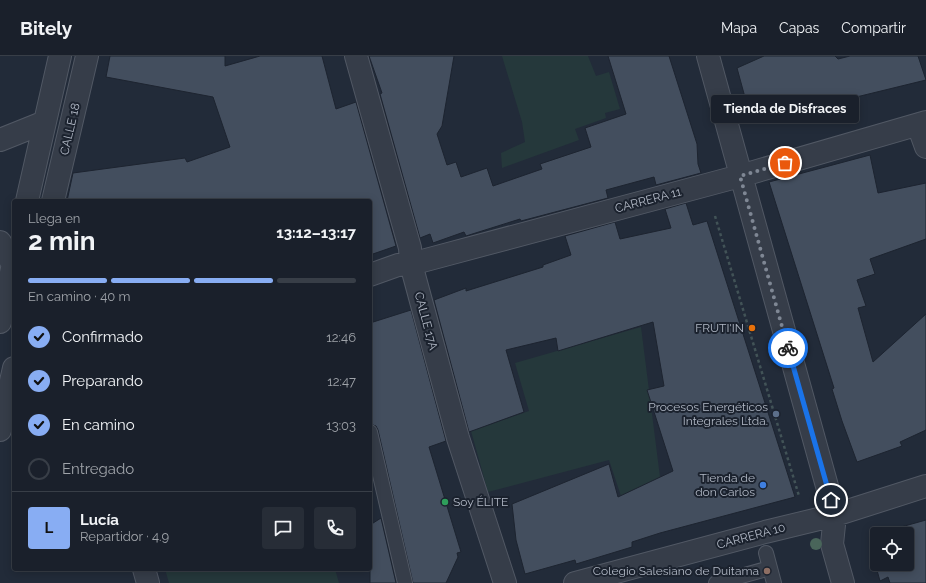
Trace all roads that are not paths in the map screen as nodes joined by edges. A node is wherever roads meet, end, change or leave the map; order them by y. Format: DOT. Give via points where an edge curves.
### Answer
graph roads {
  1 [pos="60,56"];
  2 [pos="87,56"];
  3 [pos="356,56"];
  4 [pos="708,56"];
  5 [pos="45,122"];
  6 [pos="922,123"];
  7 [pos="0,140"];
  8 [pos="926,147"];
  9 [pos="740,176"];
  10 [pos="27,199"];
  11 [pos="53,199"];
  12 [pos="0,242"];
  13 [pos="12,261"];
  14 [pos="411,264"];
  15 [pos="12,268"];
  16 [pos="372,274"];
  17 [pos="0,322"];
  18 [pos="11,391"];
  19 [pos="0,430"];
  20 [pos="372,441"];
  21 [pos="926,486"];
  22 [pos="835,515"];
  23 [pos="766,553"];
  24 [pos="770,568"];
  25 [pos="145,571"];
  26 [pos="148,583"];
  27 [pos="405,583"];
  28 [pos="505,583"];
  29 [pos="575,583"];
  30 [pos="716,583"];
  31 [pos="774,583"];
  32 [pos="843,583"];
  1 -- 5 [label="street"];
  2 -- 11 [label="street, CALLE 18"];
  3 -- 14 [label="street, CALLE 17A" via="410,248"];
  4 -- 9 [label="street"];
  5 -- 7 [label="street"];
  5 -- 10 [label="street"];
  6 -- 8 [label="street"];
  6 -- 9 [label="street, CARRERA 11"];
  9 -- 14 [label="street, CARRERA 11"];
  9 -- 22 [label="street"];
  12 -- 13 [label="street"];
  14 -- 16 [label="street, CARRERA 11" via="398,265"];
  14 -- 28 [label="street, CALLE 17A" via="458,438"];
  15 -- 17 [label="street"];
  18 -- 19 [label="street"];
  20 -- 27 [label="lane"];
  21 -- 22 [label="street, CARRERA 10"];
  22 -- 29 [label="street, CARRERA 10"];
  22 -- 32 [label="street" via="832,544"];
  23 -- 24 [label="lane"];
  24 -- 30 [label="lane"];
  24 -- 31 [label="lane"];
  25 -- 26 [label="street"];
}
